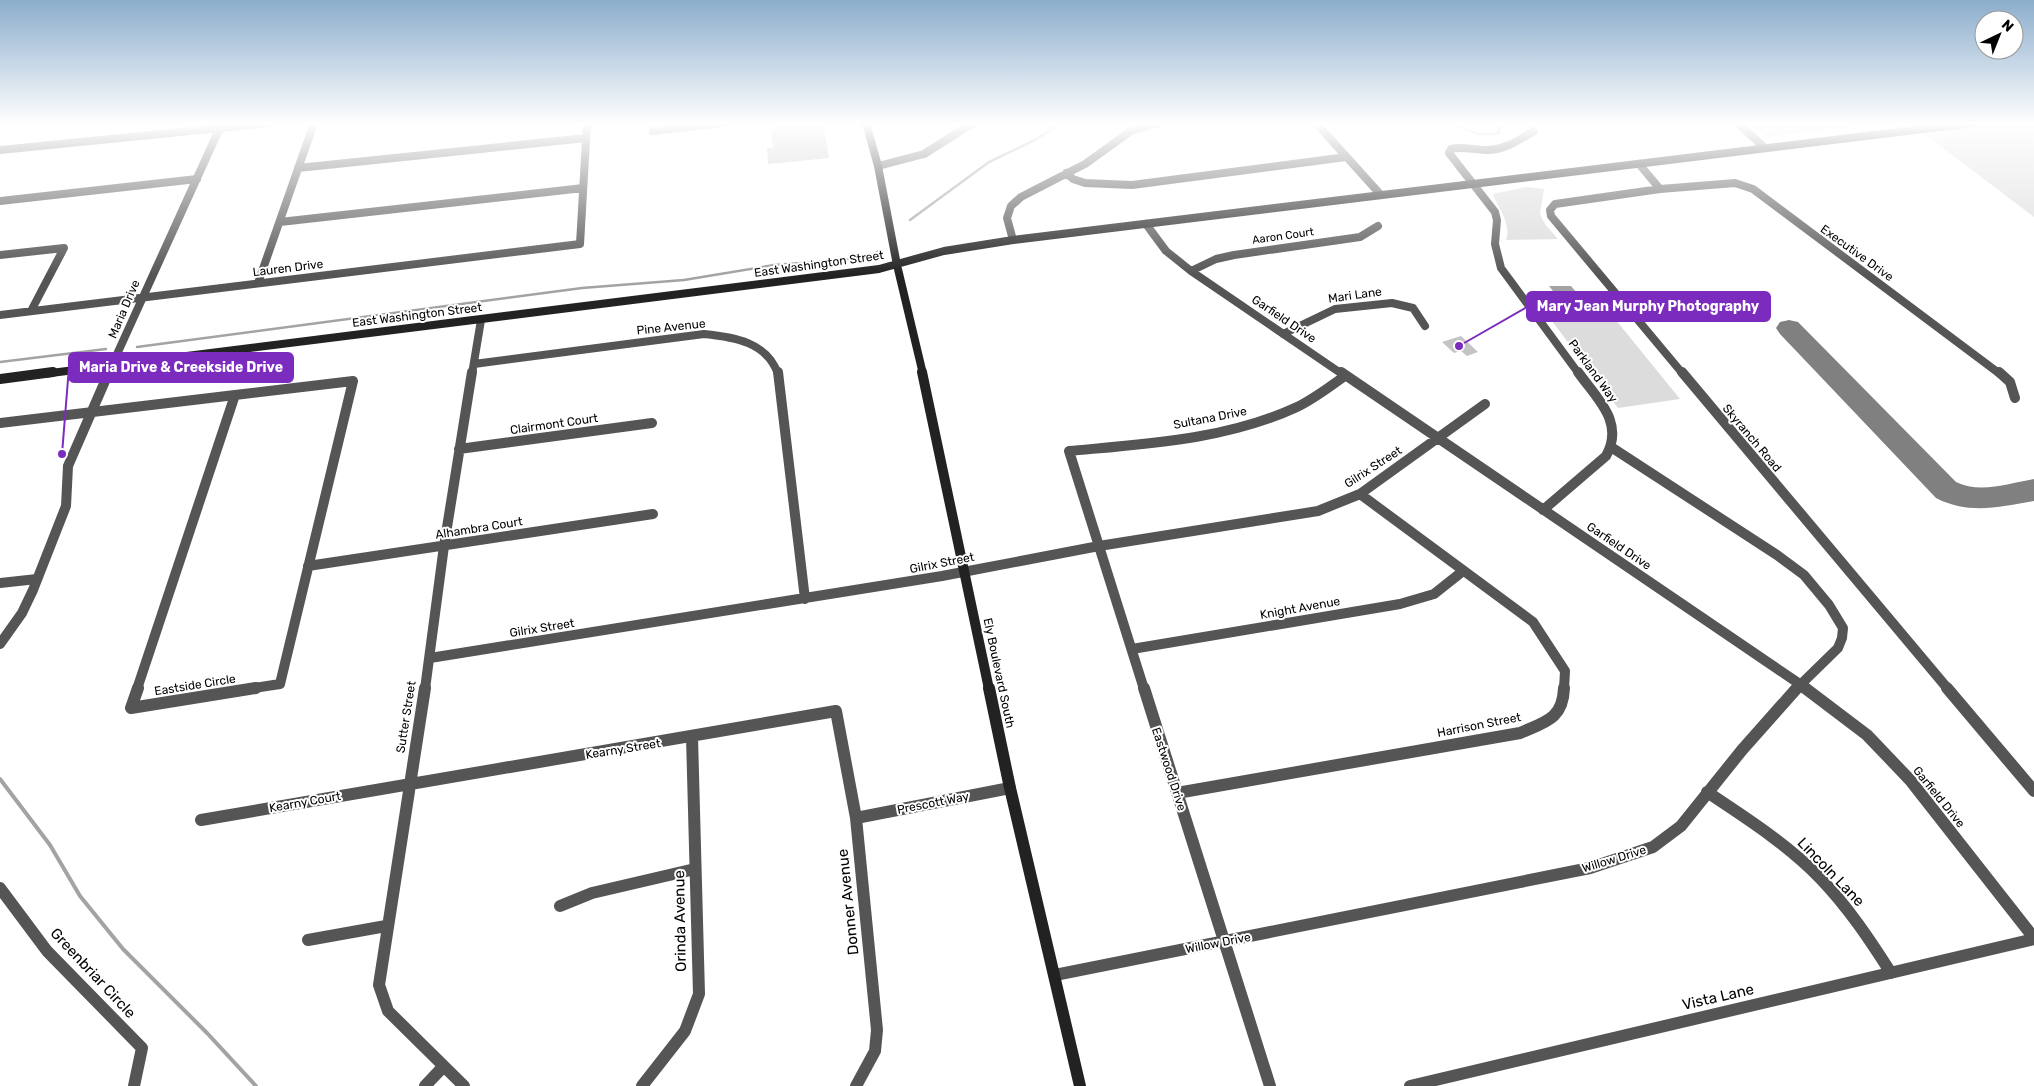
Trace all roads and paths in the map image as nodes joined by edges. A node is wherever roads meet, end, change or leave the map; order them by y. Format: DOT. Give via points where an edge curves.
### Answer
graph roads {
  1 [pos="199,174"];
  2 [pos="296,174"];
  3 [pos="584,174"];
  4 [pos="879,174"];
  5 [pos="1065,174"];
  6 [pos="1067,174"];
  7 [pos="1219,174"];
  8 [pos="1361,174"];
  9 [pos="1466,174"];
  10 [pos="1554,174"];
  11 [pos="1647,174"];
  12 [pos="197,179"];
  13 [pos="1473,183"];
  14 [pos="583,188"];
  15 [pos="1660,189"];
  16 [pos="1380,194"];
  17 [pos="0,201"];
  18 [pos="280,222"];
  19 [pos="1146,224"];
  20 [pos="1378,226"];
  21 [pos="1013,240"];
  22 [pos="0,255"];
  23 [pos="897,265"];
  24 [pos="1191,271"];
  25 [pos="258,283"];
  26 [pos="141,299"];
  27 [pos="31,311"];
  28 [pos="0,315"];
  29 [pos="481,320"];
  30 [pos="1425,326"];
  31 [pos="1283,334"];
  32 [pos="474,364"];
  33 [pos="114,365"];
  34 [pos="1345,376"];
  35 [pos="0,379"];
  36 [pos="235,395"];
  37 [pos="2015,398"];
  38 [pos="1485,404"];
  39 [pos="92,411"];
  40 [pos="0,423"];
  41 [pos="652,423"];
  42 [pos="1438,438"];
  43 [pos="1612,447"];
  44 [pos="459,449"];
  45 [pos="1069,451"];
  46 [pos="1360,494"];
  47 [pos="1543,510"];
  48 [pos="653,514"];
  49 [pos="444,546"];
  50 [pos="1099,546"];
  51 [pos="308,566"];
  52 [pos="964,572"];
  53 [pos="1463,572"];
  54 [pos="38,579"];
  55 [pos="0,583"];
  56 [pos="805,599"];
  57 [pos="0,644"];
  58 [pos="1132,649"];
  59 [pos="430,658"];
  60 [pos="1800,684"];
  61 [pos="836,712"];
  62 [pos="692,737"];
  63 [pos="410,783"];
  64 [pos="1010,788"];
  65 [pos="2034,791"];
  66 [pos="1707,792"];
  67 [pos="1177,794"];
  68 [pos="856,818"];
  69 [pos="201,820"];
  70 [pos="695,869"];
  71 [pos="0,888"];
  72 [pos="560,906"];
  73 [pos="386,926"];
  74 [pos="2034,938"];
  75 [pos="308,940"];
  76 [pos="1224,942"];
  77 [pos="1891,973"];
  78 [pos="1055,975"];
  79 [pos="443,1067"];
  80 [pos="134,1086"];
  81 [pos="425,1086"];
  82 [pos="464,1086"];
  83 [pos="642,1086"];
  84 [pos="856,1086"];
  85 [pos="1080,1086"];
  86 [pos="1270,1086"];
  87 [pos="1410,1086"];
  1 -- 12 [label="street, Maria Drive"];
  2 -- 18 [label="street"];
  3 -- 14 [label="street"];
  4 -- 23 [label="main road, Ely Boulevard South"];
  5 -- 21 [label="street" via="1021,196 1011,206 1007,218"];
  6 -- 7 [label="street" via="1085,183 1132,185"];
  8 -- 16 [label="street"];
  9 -- 13 [label="street, Parkland Way"];
  10 -- 13 [label="main road, East Washington Street"];
  11 -- 15 [label="street"];
  12 -- 17 [label="street"];
  12 -- 26 [label="street, Maria Drive"];
  13 -- 16 [label="main road, East Washington Street"];
  13 -- 43 [label="street, Parkland Way" via="1496,216 1495,244 1501,268 1610,416 1614,435"];
  14 -- 18 [label="street"];
  14 -- 25 [label="street, Lauren Drive" via="580,244"];
  15 -- 37 [label="street, Executive Drive" via="1735,183 1753,189 1994,368 2010,382"];
  15 -- 65 [label="street, Skyranch Road" via="1560,203 1551,207 1549,213"];
  16 -- 19 [label="main road, East Washington Street"];
  18 -- 25 [label="street"];
  19 -- 21 [label="main road, East Washington Street"];
  19 -- 24 [label="street, Garfield Drive" via="1166,251"];
  20 -- 24 [label="street, Aaron Court" via="1360,237 1234,255 1216,259"];
  21 -- 23 [label="main road, East Washington Street" via="944,251"];
  22 -- 27 [label="street" via="64,248"];
  23 -- 29 [label="main road, East Washington Street"];
  23 -- 52 [label="main road, Ely Boulevard South" via="931,408"];
  24 -- 31 [label="street, Garfield Drive"];
  25 -- 26 [label="street, Lauren Drive"];
  26 -- 27 [label="street, Lauren Drive"];
  26 -- 33 [label="street, Maria Drive"];
  27 -- 28 [label="street, Lauren Drive"];
  29 -- 32 [label="street, Sutter Street"];
  29 -- 33 [label="main road, East Washington Street"];
  30 -- 31 [label="street, Mari Lane" via="1413,308 1392,303 1335,309"];
  31 -- 34 [label="street, Garfield Drive"];
  32 -- 44 [label="street, Sutter Street"];
  32 -- 56 [label="street, Pine Avenue" via="704,334 738,338 753,344 777,370 782,393"];
  33 -- 35 [label="main road, East Washington Street"];
  33 -- 39 [label="street, Maria Drive"];
  34 -- 42 [label="street, Garfield Drive"];
  34 -- 45 [label="street, Sultana Drive" via="1297,407 1264,420 1212,433"];
  36 -- 39 [label="street"];
  36 -- 51 [label="street, Eastside Circle" via="353,381"];
  36 -- 51 [label="street, Eastside Circle" via="131,708 280,684"];
  38 -- 42 [label="street, Gilrix Street"];
  39 -- 40 [label="street"];
  39 -- 54 [label="street, Maria Drive" via="68,466 66,506"];
  41 -- 44 [label="street, Clairmont Court"];
  42 -- 46 [label="street, Gilrix Street"];
  42 -- 47 [label="street, Garfield Drive"];
  43 -- 47 [label="street" via="1598,466"];
  43 -- 60 [label="street, Willow Drive" via="1777,555 1804,576 1829,605 1843,628 1842,638 1838,648"];
  44 -- 49 [label="street, Sutter Street"];
  45 -- 50 [label="street, Eastwood Drive"];
  46 -- 50 [label="street, Gilrix Street" via="1318,511"];
  46 -- 53 [label="street, Harrison Street"];
  47 -- 60 [label="street, Garfield Drive"];
  48 -- 49 [label="street, Alhambra Court"];
  49 -- 51 [label="street, Alhambra Court"];
  49 -- 59 [label="street, Sutter Street"];
  50 -- 52 [label="street, Gilrix Street"];
  50 -- 58 [label="street, Eastwood Drive"];
  52 -- 56 [label="street, Gilrix Street"];
  52 -- 64 [label="main road, Ely Boulevard South"];
  53 -- 58 [label="street, Knight Avenue" via="1434,594 1400,604"];
  53 -- 67 [label="street, Harrison Street" via="1533,622 1565,671 1564,698 1554,718 1520,733"];
  54 -- 55 [label="street"];
  54 -- 57 [label="street, Maria Drive" via="22,614"];
  56 -- 59 [label="street, Gilrix Street"];
  58 -- 67 [label="street, Eastwood Drive"];
  59 -- 63 [label="street, Sutter Street"];
  60 -- 66 [label="street, Willow Drive"];
  60 -- 74 [label="street, Garfield Drive" via="1867,734 1910,780"];
  61 -- 62 [label="street, Kearny Street"];
  61 -- 68 [label="street, Donner Avenue"];
  62 -- 63 [label="street, Kearny Street"];
  62 -- 70 [label="street, Orinda Avenue"];
  63 -- 69 [label="street, Kearny Court"];
  63 -- 73 [label="street, Sutter Street"];
  64 -- 68 [label="street, Prescott Way"];
  64 -- 78 [label="main road, Ely Boulevard South"];
  66 -- 76 [label="street, Willow Drive" via="1681,826 1653,847 1590,868"];
  66 -- 77 [label="street, Lincoln Lane" via="1807,866 1851,914"];
  67 -- 76 [label="street, Eastwood Drive"];
  68 -- 84 [label="street, Donner Avenue" via="876,1030 876,1051"];
  70 -- 72 [label="street" via="592,892"];
  70 -- 83 [label="street, Orinda Avenue" via="699,994 685,1031"];
  71 -- 80 [label="street, Greenbriar Circle" via="46,951 142,1048"];
  73 -- 75 [label="street"];
  73 -- 79 [label="street, Sutter Street" via="379,985 388,1011"];
  74 -- 77 [label="street, Vista Lane"];
  76 -- 78 [label="street, Willow Drive"];
  76 -- 86 [label="street, Eastwood Drive"];
  77 -- 87 [label="street, Vista Lane"];
  78 -- 85 [label="main road, Ely Boulevard South"];
  79 -- 81 [label="street"];
  79 -- 82 [label="street, Sutter Street"];
}
